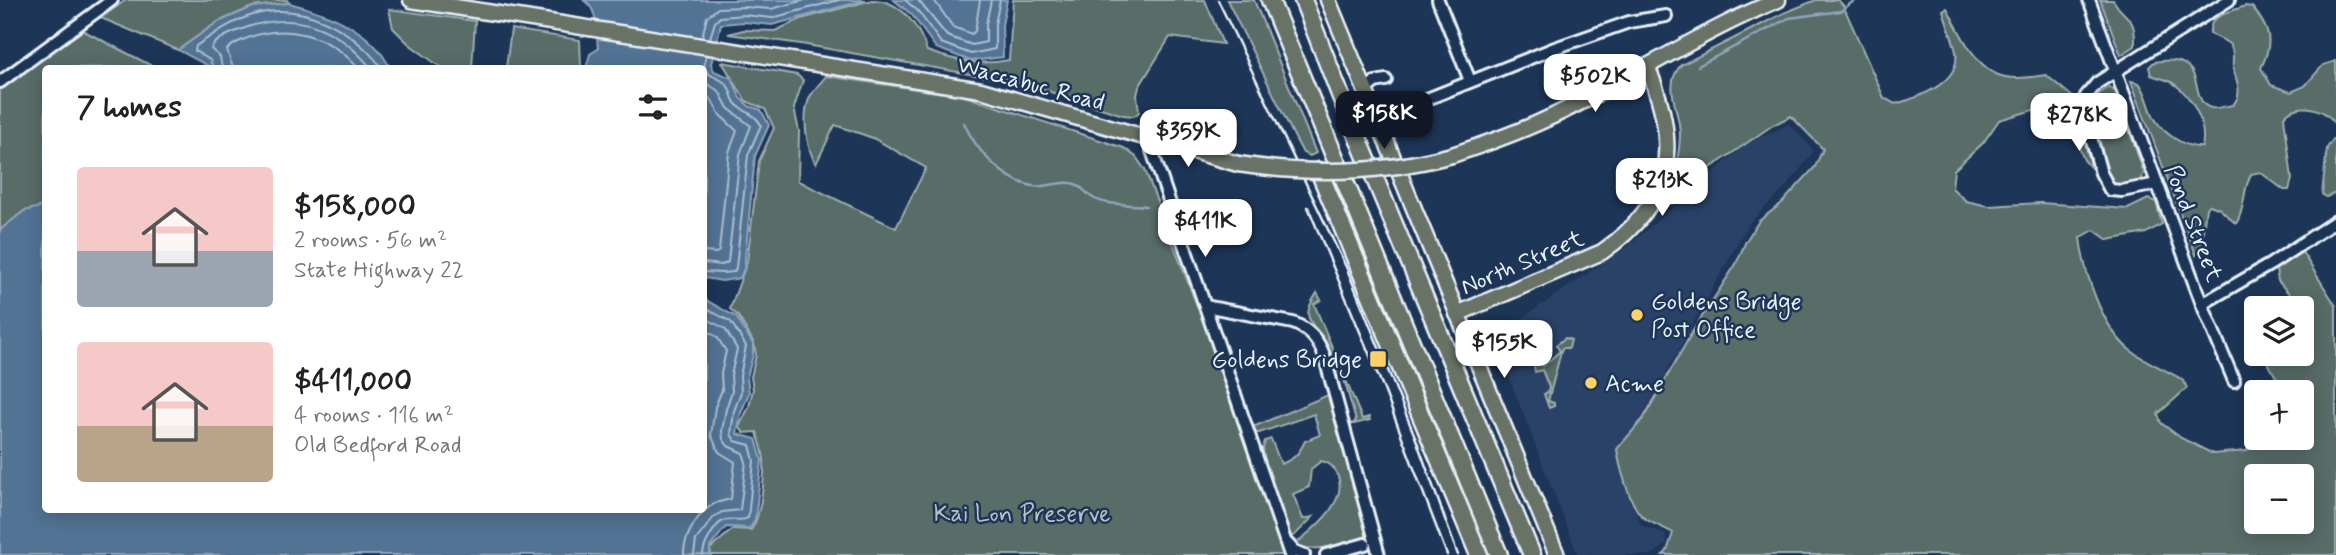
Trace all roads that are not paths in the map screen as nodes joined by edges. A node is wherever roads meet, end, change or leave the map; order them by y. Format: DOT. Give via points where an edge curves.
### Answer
graph roads {
  1 [pos="112,0"];
  2 [pos="411,0"];
  3 [pos="1270,0"];
  4 [pos="1303,0"];
  5 [pos="1328,0"];
  6 [pos="1438,0"];
  7 [pos="1778,0"];
  8 [pos="2089,0"];
  9 [pos="2229,0"];
  10 [pos="1666,16"];
  11 [pos="1647,66"];
  12 [pos="2116,71"];
  13 [pos="1386,80"];
  14 [pos="1470,81"];
  15 [pos="0,82"];
  16 [pos="1365,90"];
  17 [pos="1377,119"];
  18 [pos="1148,139"];
  19 [pos="1319,172"];
  20 [pos="2157,184"];
  21 [pos="2336,222"];
  22 [pos="2202,304"];
  23 [pos="1205,306"];
  24 [pos="1457,314"];
  25 [pos="2234,381"];
  26 [pos="1284,539"];
  27 [pos="1365,544"];
  28 [pos="1290,555"];
  29 [pos="1304,555"];
  30 [pos="1326,555"];
  31 [pos="1379,555"];
  32 [pos="1479,555"];
  33 [pos="1499,555"];
  34 [pos="1532,555"];
  35 [pos="1557,555"];
  1 -- 15 [label="street"];
  2 -- 18 [label="main road, Waccabuc Road" via="981,90"];
  3 -- 33 [label="highway"];
  4 -- 34 [label="highway"];
  5 -- 16 [label="main road"];
  6 -- 14 [label="street"];
  7 -- 11 [label="main road, Waccabuc Road"];
  8 -- 12 [label="street, Pond Street"];
  9 -- 12 [label="street"];
  10 -- 14 [label="street" via="1629,22"];
  11 -- 19 [label="main road, Waccabuc Road, bridge" via="1527,128 1452,155 1404,166"];
  11 -- 24 [label="main road, North Street" via="1662,107 1668,143 1661,178 1644,215 1602,252"];
  12 -- 20 [label="street, Pond Street"];
  12 -- 20 [label="street" via="2096,83 2082,106 2101,173 2115,191"];
  13 -- 16 [label="street"];
  14 -- 17 [label="street"];
  16 -- 17 [label="main road"];
  17 -- 24 [label="main road"];
  18 -- 19 [label="main road, Waccabuc Road, bridge" via="1238,163"];
  18 -- 23 [label="street"];
  19 -- 32 [label="highway"];
  20 -- 22 [label="street, Pond Street"];
  21 -- 22 [label="street"];
  22 -- 25 [label="street, Pond Street"];
  23 -- 26 [label="street"];
  23 -- 31 [label="street" via="1293,323 1315,338 1324,355"];
  24 -- 35 [label="main road"];
  26 -- 28 [label="street"];
  26 -- 29 [label="street"];
  27 -- 30 [label="street"];
}
